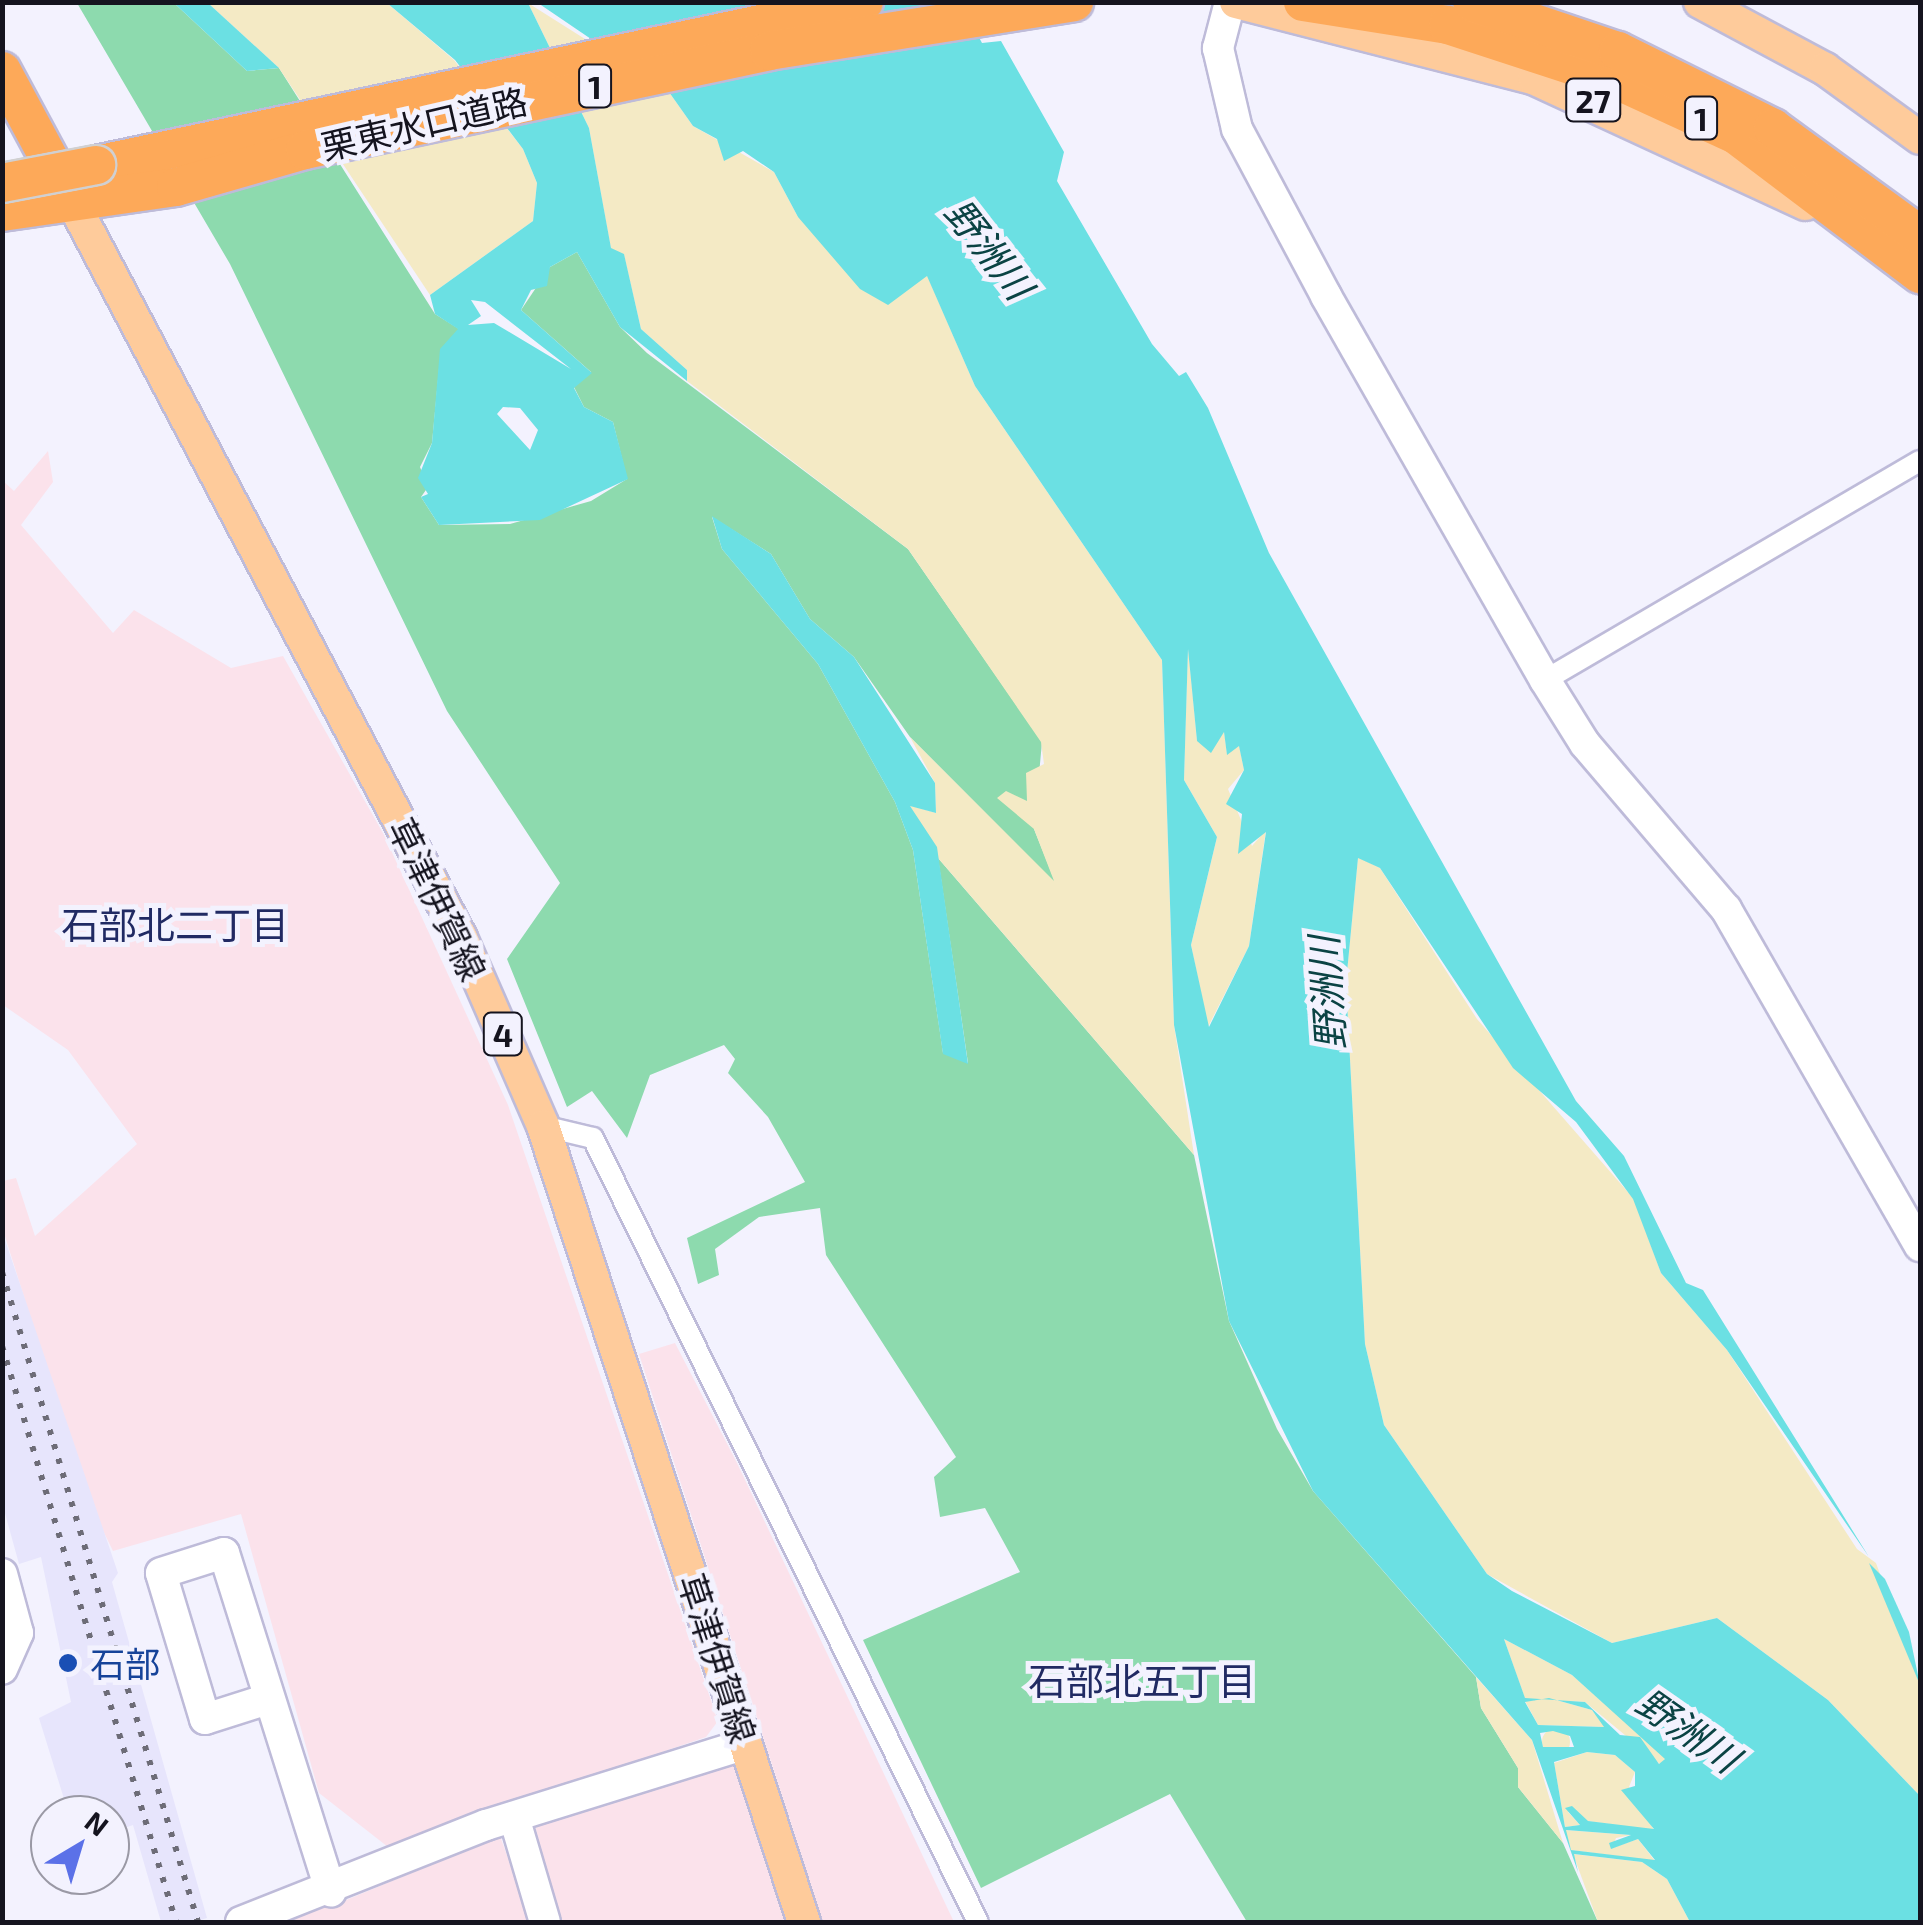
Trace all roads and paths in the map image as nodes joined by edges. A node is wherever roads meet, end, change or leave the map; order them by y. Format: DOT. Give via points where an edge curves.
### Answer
graph roads {
  1 [pos="864,2"];
  2 [pos="1074,2"];
  3 [pos="1233,2"];
  4 [pos="1303,2"];
  5 [pos="1700,2"];
  6 [pos="1460,14"];
  7 [pos="2,71"];
  8 [pos="1920,138"];
  9 [pos="2,184"];
  10 [pos="72,201"];
  11 [pos="2,212"];
  12 [pos="1920,235"];
  13 [pos="1920,274"];
  14 [pos="1920,461"];
  15 [pos="1545,680"];
  16 [pos="543,1126"];
  17 [pos="1920,1246"];
  18 [pos="6,1587"];
  19 [pos="2,1669"];
  20 [pos="268,1699"];
  21 [pos="746,1744"];
  22 [pos="514,1817"];
  23 [pos="331,1892"];
  24 [pos="241,1922"];
  25 [pos="546,1922"];
  26 [pos="804,1922"];
  27 [pos="978,1922"];
  1 -- 9 [label="highway, 栗東水口道路 / 1, bridge"];
  2 -- 10 [label="highway, 栗東水口道路 / 1" via="750,54"];
  3 -- 13 [label="main road, 27" via="1597,101 1782,190"];
  3 -- 15 [label="street" via="1218,48 1237,129"];
  4 -- 6 [label="highway, 1"];
  5 -- 8 [label="main road" via="1825,69"];
  6 -- 12 [label="highway, 1" via="1618,51 1757,120"];
  6 -- 13 [label="highway, 1" via="1736,135"];
  7 -- 10 [label="highway"];
  9 -- 10 [label="highway, 1"];
  10 -- 11 [label="highway, 1"];
  10 -- 16 [label="main road, 草津伊賀線 / 4" via="461,938"];
  14 -- 15 [label="street"];
  15 -- 17 [label="street" via="1586,744 1726,910"];
  16 -- 21 [label="main road, 草津伊賀線 / 4"];
  16 -- 27 [label="street" via="593,1138"];
  18 -- 19 [label="street" via="18,1647"];
  20 -- 20 [label="street" via="205,1719 161,1573 224,1553"];
  20 -- 23 [label="street"];
  21 -- 22 [label="street"];
  21 -- 26 [label="main road, 草津伊賀線 / 4"];
  22 -- 23 [label="street"];
  22 -- 25 [label="street"];
  23 -- 24 [label="street"];
}
